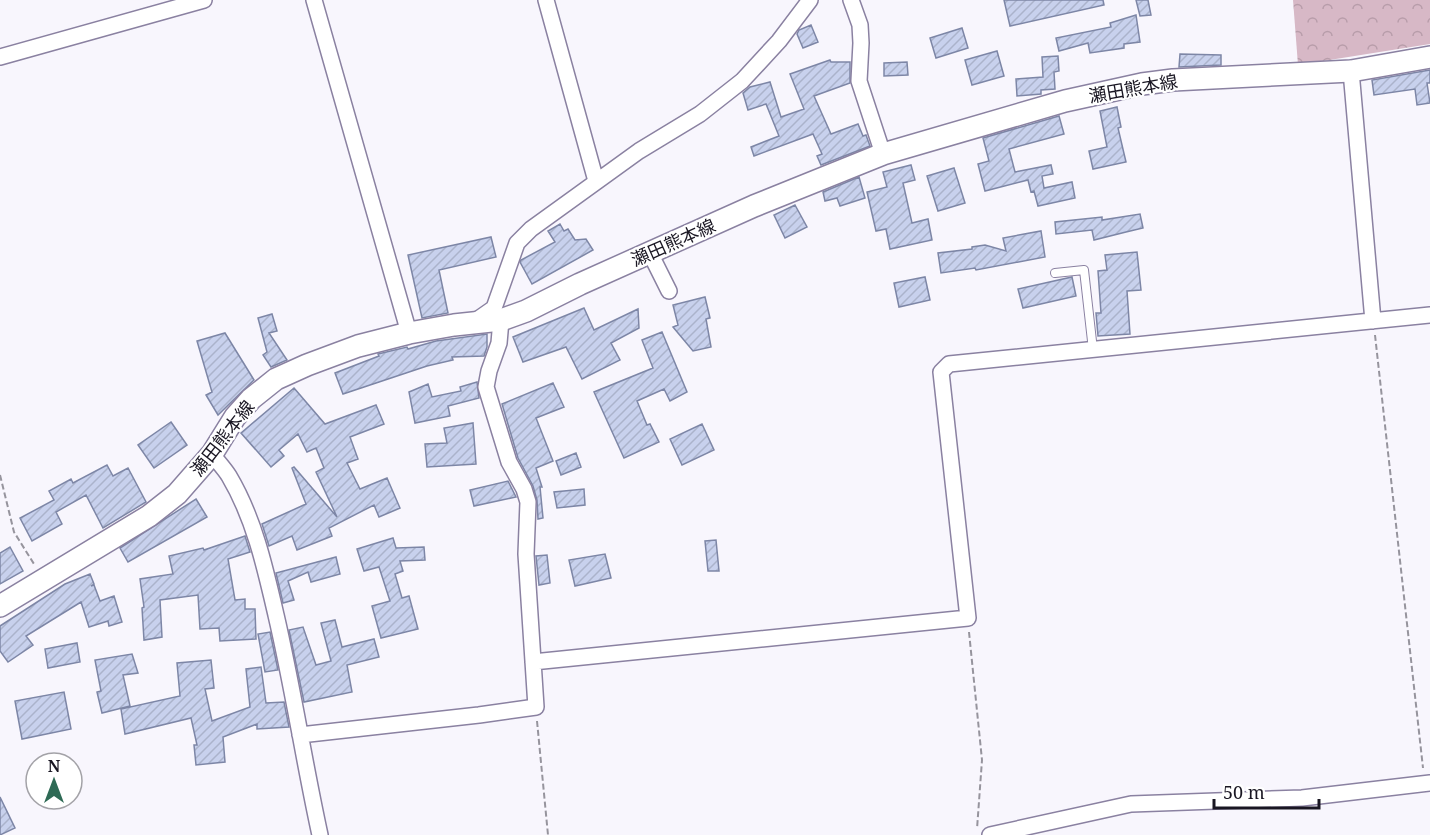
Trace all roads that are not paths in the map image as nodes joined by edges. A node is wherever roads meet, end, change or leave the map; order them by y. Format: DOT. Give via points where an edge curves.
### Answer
graph roads {
  1 [pos="204,0"];
  2 [pos="314,0"];
  3 [pos="546,0"];
  4 [pos="810,0"];
  5 [pos="851,0"];
  6 [pos="0,57"];
  7 [pos="1430,57"];
  8 [pos="1351,71"];
  9 [pos="883,154"];
  10 [pos="596,181"];
  11 [pos="650,253"];
  12 [pos="1055,273"];
  13 [pos="669,291"];
  14 [pos="1430,315"];
  15 [pos="501,320"];
  16 [pos="1373,321"];
  17 [pos="473,323"];
  18 [pos="409,333"];
  19 [pos="1093,350"];
  20 [pos="212,454"];
  21 [pos="0,606"];
  22 [pos="533,662"];
  23 [pos="300,735"];
  24 [pos="1428,784"];
  25 [pos="320,835"];
  26 [pos="990,835"];
  1 -- 6 [label="street"];
  2 -- 18 [label="street"];
  3 -- 10 [label="street"];
  4 -- 10 [label="street" via="742,81 700,114"];
  5 -- 9 [label="street" via="860,25 859,81"];
  7 -- 8 [label="main road, 瀬田熊本線"];
  8 -- 9 [label="main road, 瀬田熊本線" via="1142,84 1065,101"];
  8 -- 16 [label="street"];
  9 -- 11 [label="main road, 瀬田熊本線"];
  10 -- 17 [label="street" via="517,243 494,308"];
  11 -- 13 [label="street"];
  11 -- 15 [label="main road, 瀬田熊本線"];
  12 -- 19 [label="lane" via="1084,270"];
  14 -- 16 [label="street"];
  15 -- 17 [label="main road, 瀬田熊本線"];
  15 -- 22 [label="street" via="499,343 486,387 509,462 528,502 526,543"];
  16 -- 19 [label="street"];
  17 -- 18 [label="main road, 瀬田熊本線"];
  18 -- 20 [label="main road, 瀬田熊本線" via="358,346 276,379 250,399"];
  19 -- 22 [label="street" via="949,364 941,372 968,618"];
  20 -- 21 [label="main road, 瀬田熊本線" via="177,494 149,516"];
  20 -- 23 [label="street" via="229,475 262,558"];
  22 -- 23 [label="street" via="536,707"];
  23 -- 25 [label="street"];
  24 -- 26 [label="street" via="1302,798 1131,804"];
}
